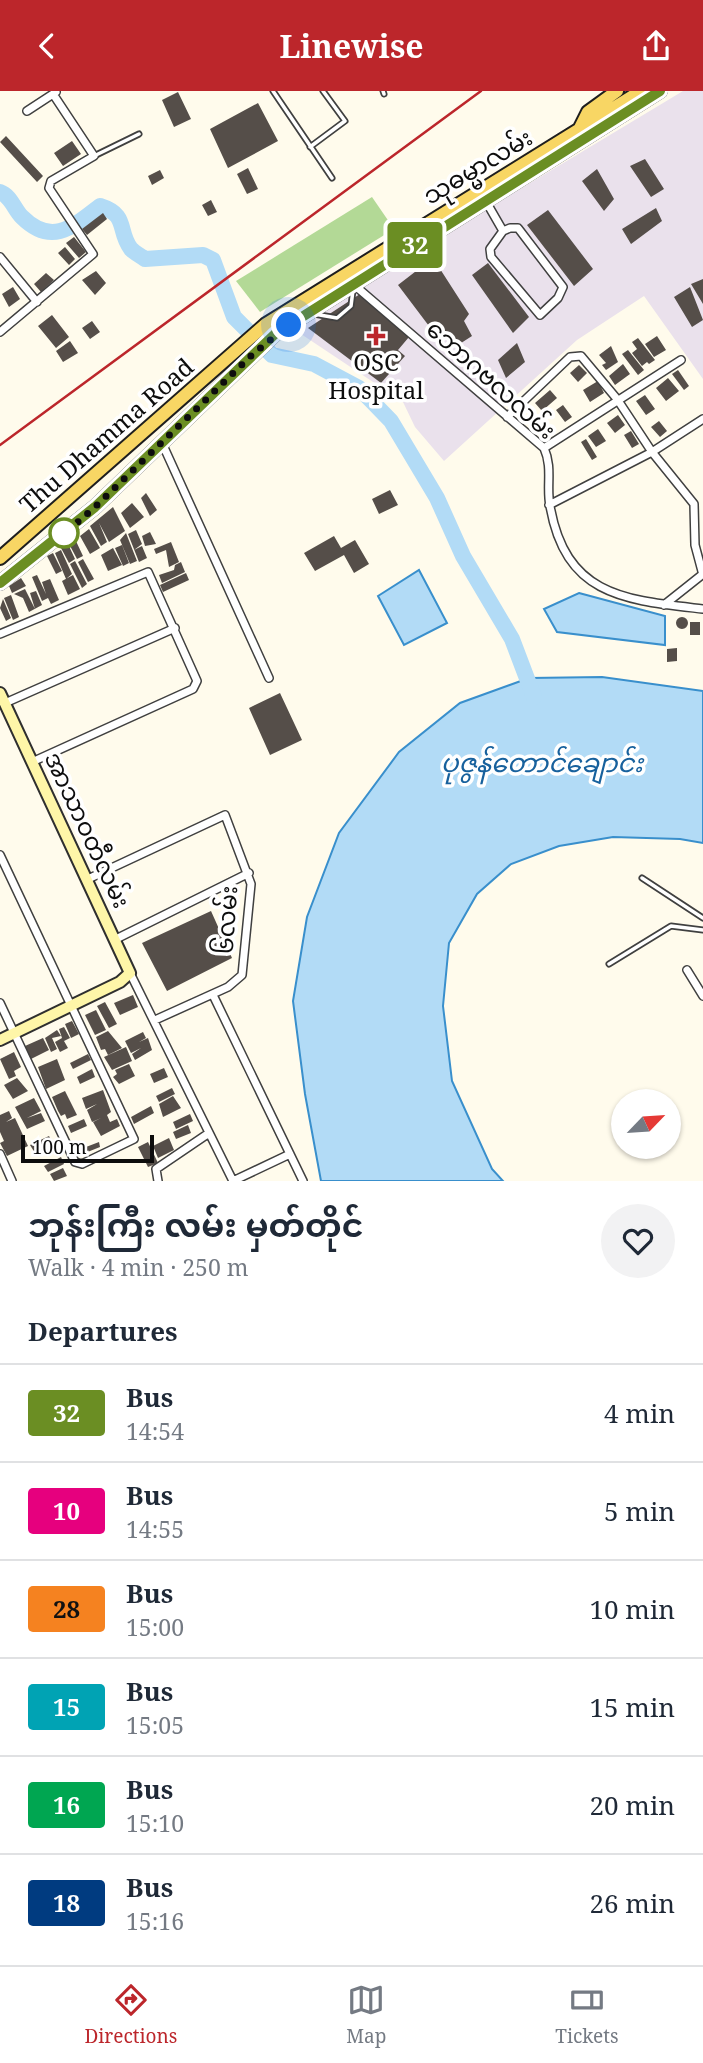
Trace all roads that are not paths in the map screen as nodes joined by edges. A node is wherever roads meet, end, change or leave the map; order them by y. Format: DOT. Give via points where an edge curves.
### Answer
graph roads {
  1 [pos="273,91"];
  2 [pos="323,91"];
  3 [pos="617,91"];
  4 [pos="641,91"];
  5 [pos="660,91"];
  6 [pos="55,92"];
  7 [pos="27,111"];
  8 [pos="578,131"];
  9 [pos="139,134"];
  10 [pos="310,147"];
  11 [pos="94,156"];
  12 [pos="332,178"];
  13 [pos="483,196"];
  14 [pos="503,231"];
  15 [pos="0,257"];
  16 [pos="349,278"];
  17 [pos="37,302"];
  18 [pos="302,311"];
  19 [pos="271,329"];
  20 [pos="0,332"];
  21 [pos="681,360"];
  22 [pos="617,399"];
  23 [pos="507,417"];
  24 [pos="703,419"];
  25 [pos="162,443"];
  26 [pos="544,448"];
  27 [pos="652,452"];
  28 [pos="694,504"];
  29 [pos="549,505"];
  30 [pos="703,506"];
  31 [pos="0,558"];
  32 [pos="703,574"];
  33 [pos="0,583"];
  34 [pos="664,605"];
  35 [pos="703,609"];
  36 [pos="175,628"];
  37 [pos="0,634"];
  38 [pos="270,678"];
  39 [pos="2,698"];
  40 [pos="32,762"];
  41 [pos="1,855"];
  42 [pos="249,873"];
  43 [pos="642,878"];
  44 [pos="88,879"];
  45 [pos="702,919"];
  46 [pos="703,930"];
  47 [pos="116,939"];
  48 [pos="609,964"];
  49 [pos="687,970"];
  50 [pos="130,973"];
  51 [pos="213,995"];
  52 [pos="703,996"];
  53 [pos="0,1003"];
  54 [pos="72,1005"];
  55 [pos="155,1020"];
  56 [pos="15,1033"];
  57 [pos="0,1040"];
  58 [pos="209,1133"];
  59 [pos="0,1154"];
  60 [pos="290,1154"];
  61 [pos="12,1181"];
  62 [pos="158,1181"];
  63 [pos="233,1181"];
  64 [pos="303,1181"];
  1 -- 10 [label="lane"];
  2 -- 10 [label="lane" via="345,121"];
  3 -- 8 [label="main road" via="588,112"];
  4 -- 8 [label="main road, သုဓမ္မာလမ်း"];
  5 -- 13 [label="main road, သုဓမ္မာလမ်း"];
  6 -- 7 [label="street"];
  6 -- 11 [label="street"];
  8 -- 13 [label="main road, သုဓမ္မာလမ်း"];
  9 -- 11 [label="lane"];
  10 -- 12 [label="lane"];
  11 -- 17 [label="street" via="49,184 93,254"];
  13 -- 14 [label="street"];
  13 -- 16 [label="main road, သုဓမ္မာလမ်း"];
  14 -- 14 [label="street" via="518,228 563,286 546,312 536,313 491,257 490,249"];
  15 -- 17 [label="street"];
  16 -- 18 [label="main road, သုဓမ္မာလမ်း"];
  16 -- 18 [label="lane" via="351,306 340,316 334,319"];
  16 -- 23 [label="street, ဘောဂဗလလမ်း"];
  17 -- 20 [label="street"];
  18 -- 19 [label="main road, သုဓမ္မာလမ်း"];
  19 -- 25 [label="main road, Thu Dhamma Road" via="253,354"];
  19 -- 31 [label="main road, Thu Dhamma Road" via="242,344"];
  21 -- 22 [label="street"];
  22 -- 23 [label="street" via="576,355"];
  22 -- 26 [label="street"];
  22 -- 27 [label="street"];
  23 -- 26 [label="street, ဘောဂဗလလမ်း"];
  24 -- 27 [label="street"];
  25 -- 33 [label="main road, Thu Dhamma Road" via="95,507"];
  25 -- 38 [label="street"];
  26 -- 29 [label="street, ဘောဂဗလလမ်း" via="550,463"];
  27 -- 28 [label="street"];
  27 -- 29 [label="street"];
  28 -- 30 [label="street"];
  28 -- 32 [label="street" via="695,545"];
  29 -- 34 [label="street, ဘောဂဗလလမ်း" via="562,548 582,577 617,594"];
  32 -- 34 [label="street"];
  34 -- 35 [label="street, ဘောဂဗလလမ်း"];
  36 -- 37 [label="street" via="148,572"];
  36 -- 39 [label="street"];
  36 -- 40 [label="street" via="197,685"];
  39 -- 40 [label="main road, အာသာဝတီလမ်း"];
  40 -- 44 [label="main road, အာသာဝတီလမ်း"];
  41 -- 54 [label="street"];
  42 -- 44 [label="street, ၆လမ်း" via="225,815"];
  42 -- 47 [label="street"];
  42 -- 51 [label="street, ၆လမ်း" via="242,975"];
  43 -- 45 [label="lane"];
  44 -- 47 [label="main road, အာသာဝတီလမ်း"];
  46 -- 48 [label="lane" via="670,926"];
  47 -- 50 [label="main road, အာသာဝတီလမ်း"];
  49 -- 52 [label="street"];
  50 -- 54 [label="main road"];
  50 -- 55 [label="street"];
  51 -- 55 [label="street, ၆လမ်း"];
  51 -- 60 [label="street"];
  53 -- 56 [label="street"];
  54 -- 56 [label="main road"];
  54 -- 56 [label="street" via="134,1139 82,1164 75,1162"];
  55 -- 58 [label="street"];
  56 -- 57 [label="main road"];
  58 -- 62 [label="street" via="162,1162 156,1169"];
  58 -- 63 [label="street"];
  59 -- 61 [label="street"];
  60 -- 63 [label="street"];
  60 -- 64 [label="street"];
}
